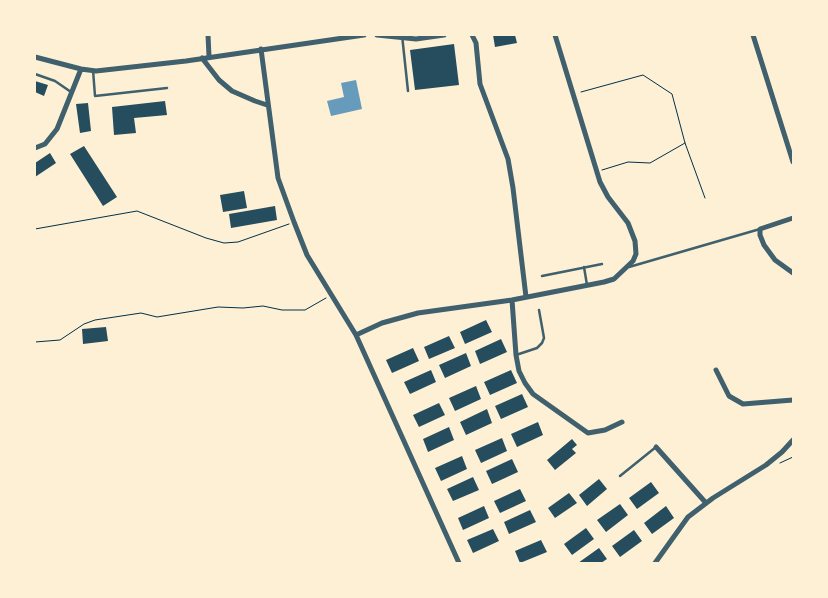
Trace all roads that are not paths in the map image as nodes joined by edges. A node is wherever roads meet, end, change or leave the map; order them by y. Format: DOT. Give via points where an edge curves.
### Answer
graph roads {
  1 [pos="208,35"];
  2 [pos="364,35"];
  3 [pos="377,35"];
  4 [pos="444,35"];
  5 [pos="472,35"];
  6 [pos="555,35"];
  7 [pos="753,35"];
  8 [pos="402,36"];
  9 [pos="334,37"];
  10 [pos="261,49"];
  11 [pos="210,56"];
  12 [pos="35,57"];
  13 [pos="202,58"];
  14 [pos="81,69"];
  15 [pos="92,70"];
  16 [pos="35,74"];
  17 [pos="167,88"];
  18 [pos="408,91"];
  19 [pos="72,92"];
  20 [pos="267,105"];
  21 [pos="35,148"];
  22 [pos="793,162"];
  23 [pos="793,218"];
  24 [pos="760,229"];
  25 [pos="602,264"];
  26 [pos="584,267"];
  27 [pos="627,268"];
  28 [pos="793,273"];
  29 [pos="542,276"];
  30 [pos="587,286"];
  31 [pos="526,297"];
  32 [pos="512,300"];
  33 [pos="539,310"];
  34 [pos="356,335"];
  35 [pos="516,355"];
  36 [pos="716,370"];
  37 [pos="793,400"];
  38 [pos="622,422"];
  39 [pos="793,440"];
  40 [pos="656,447"];
  41 [pos="620,476"];
  42 [pos="706,503"];
  43 [pos="459,563"];
  44 [pos="656,563"];
  1 -- 11 [label="street"];
  2 -- 9 [label="street"];
  3 -- 8 [label="street"];
  4 -- 8 [label="street" via="416,39"];
  5 -- 31 [label="street" via="476,43 480,84 508,159"];
  6 -- 27 [label="street" via="597,172 608,196 628,223 635,241 636,254"];
  7 -- 22 [label="street"];
  8 -- 18 [label="lane"];
  9 -- 10 [label="street"];
  10 -- 11 [label="street"];
  10 -- 20 [label="street"];
  11 -- 13 [label="street"];
  12 -- 14 [label="street"];
  13 -- 15 [label="street"];
  13 -- 20 [label="street" via="232,91"];
  14 -- 15 [label="street"];
  14 -- 19 [label="street"];
  15 -- 17 [label="lane" via="95,96"];
  16 -- 19 [label="lane"];
  19 -- 21 [label="street" via="57,129 44,144"];
  20 -- 34 [label="street" via="278,178 294,222 307,255"];
  23 -- 24 [label="street"];
  24 -- 27 [label="lane"];
  24 -- 28 [label="street" via="764,245 775,260"];
  25 -- 26 [label="lane"];
  26 -- 29 [label="lane"];
  26 -- 30 [label="lane"];
  27 -- 30 [label="street" via="614,279"];
  30 -- 31 [label="street"];
  31 -- 32 [label="street"];
  32 -- 34 [label="street" via="418,313 382,323"];
  32 -- 35 [label="street"];
  33 -- 35 [label="lane" via="544,338 542,344"];
  34 -- 43 [label="street"];
  35 -- 38 [label="street" via="519,371 534,394 581,430 597,433"];
  36 -- 37 [label="street" via="729,396 743,404"];
  39 -- 42 [label="street" via="766,465"];
  40 -- 41 [label="lane"];
  40 -- 42 [label="street"];
  42 -- 44 [label="street" via="688,517"];
}
